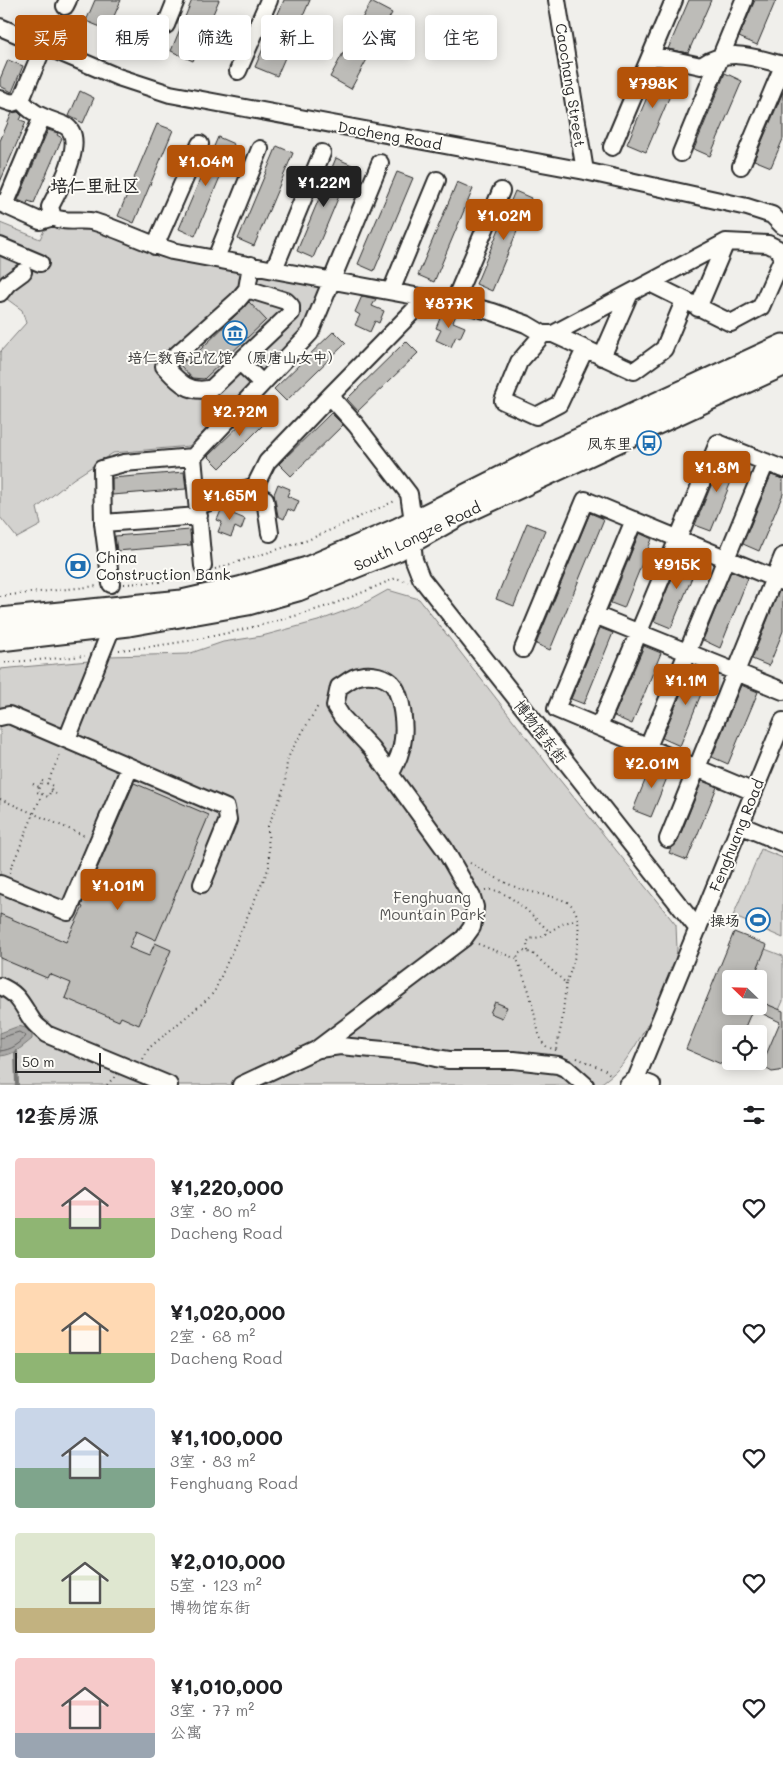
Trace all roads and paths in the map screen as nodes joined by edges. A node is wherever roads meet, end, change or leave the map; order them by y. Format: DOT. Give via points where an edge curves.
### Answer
graph roads {
  1 [pos="176,0"];
  2 [pos="557,0"];
  3 [pos="674,0"];
  4 [pos="744,0"];
  5 [pos="265,3"];
  6 [pos="169,18"];
  7 [pos="0,27"];
  8 [pos="15,33"];
  9 [pos="651,55"];
  10 [pos="721,56"];
  11 [pos="34,60"];
  12 [pos="79,60"];
  13 [pos="783,66"];
  14 [pos="238,71"];
  15 [pos="6,103"];
  16 [pos="42,117"];
  17 [pos="200,144"];
  18 [pos="612,147"];
  19 [pos="260,149"];
  20 [pos="322,153"];
  21 [pos="681,153"];
  22 [pos="380,163"];
  23 [pos="741,166"];
  24 [pos="585,171"];
  25 [pos="437,180"];
  26 [pos="501,191"];
  27 [pos="2,204"];
  28 [pos="53,217"];
  29 [pos="780,222"];
  30 [pos="726,242"];
  31 [pos="0,246"];
  32 [pos="155,246"];
  33 [pos="216,258"];
  34 [pos="40,263"];
  35 [pos="251,265"];
  36 [pos="274,269"];
  37 [pos="23,272"];
  38 [pos="333,280"];
  39 [pos="650,283"];
  40 [pos="247,289"];
  41 [pos="391,292"];
  42 [pos="0,293"];
  43 [pos="630,293"];
  44 [pos="426,298"];
  45 [pos="454,302"];
  46 [pos="691,304"];
  47 [pos="548,334"];
  48 [pos="783,345"];
  49 [pos="585,349"];
  50 [pos="602,357"];
  51 [pos="240,362"];
  52 [pos="783,364"];
  53 [pos="262,383"];
  54 [pos="330,396"];
  55 [pos="193,457"];
  56 [pos="766,462"];
  57 [pos="783,469"];
  58 [pos="255,486"];
  59 [pos="400,499"];
  60 [pos="199,510"];
  61 [pos="634,520"];
  62 [pos="103,523"];
  63 [pos="413,530"];
  64 [pos="270,533"];
  65 [pos="678,538"];
  66 [pos="783,556"];
  67 [pos="726,558"];
  68 [pos="203,570"];
  69 [pos="779,580"];
  70 [pos="111,584"];
  71 [pos="412,586"];
  72 [pos="0,596"];
  73 [pos="595,614"];
  74 [pos="0,618"];
  75 [pos="112,627"];
  76 [pos="639,632"];
  77 [pos="0,640"];
  78 [pos="523,649"];
  79 [pos="102,651"];
  80 [pos="688,652"];
  81 [pos="0,663"];
  82 [pos="736,672"];
  83 [pos="783,691"];
  84 [pos="318,706"];
  85 [pos="0,717"];
  86 [pos="783,721"];
  87 [pos="599,727"];
  88 [pos="66,739"];
  89 [pos="648,747"];
  90 [pos="130,767"];
  91 [pos="697,768"];
  92 [pos="390,774"];
  93 [pos="33,784"];
  94 [pos="47,784"];
  95 [pos="39,787"];
  96 [pos="50,791"];
  97 [pos="754,792"];
  98 [pos="42,794"];
  99 [pos="56,794"];
  100 [pos="0,799"];
  101 [pos="34,813"];
  102 [pos="740,825"];
  103 [pos="668,839"];
  104 [pos="98,842"];
  105 [pos="783,842"];
  106 [pos="467,861"];
  107 [pos="202,884"];
  108 [pos="2,885"];
  109 [pos="472,897"];
  110 [pos="577,919"];
  111 [pos="698,929"];
  112 [pos="550,931"];
  113 [pos="464,938"];
  114 [pos="528,951"];
  115 [pos="517,959"];
  116 [pos="566,983"];
  117 [pos="0,986"];
  118 [pos="316,1050"];
  119 [pos="572,1056"];
  120 [pos="137,1072"];
  121 [pos="612,1076"];
  122 [pos="632,1082"];
  123 [pos="169,1085"];
  124 [pos="242,1085"];
  125 [pos="585,1085"];
  126 [pos="652,1085"];
  1 -- 6 [label="street"];
  2 -- 24 [label="street, Caochang Street"];
  3 -- 9 [label="street"];
  4 -- 10 [label="street"];
  5 -- 14 [label="street"];
  7 -- 8 [label="street, Dacheng Road"];
  9 -- 10 [label="street" via="701,66"];
  9 -- 18 [label="street"];
  10 -- 13 [label="street" via="755,57"];
  10 -- 21 [label="street"];
  11 -- 15 [label="street"];
  12 -- 24 [label="street, Dacheng Road" via="118,77 178,96"];
  13 -- 23 [label="street"];
  15 -- 16 [label="street" via="27,108"];
  16 -- 27 [label="street"];
  16 -- 28 [label="street" via="67,126 74,144 72,158 50,207"];
  17 -- 32 [label="street"];
  19 -- 33 [label="street"];
  20 -- 36 [label="street"];
  22 -- 38 [label="street"];
  24 -- 29 [label="street, Dacheng Road" via="747,207"];
  25 -- 41 [label="street"];
  26 -- 45 [label="street"];
  27 -- 28 [label="street" via="40,221"];
  28 -- 32 [label="street" via="94,222"];
  30 -- 39 [label="street"];
  30 -- 46 [label="street"];
  30 -- 46 [label="street" via="768,244 783,256 761,308 731,323"];
  31 -- 34 [label="street"];
  32 -- 33 [label="street"];
  33 -- 35 [label="street"];
  35 -- 36 [label="street"];
  35 -- 40 [label="street"];
  36 -- 38 [label="street"];
  37 -- 42 [label="street"];
  38 -- 41 [label="street"];
  38 -- 53 [label="street" via="310,333"];
  39 -- 43 [label="street"];
  39 -- 46 [label="street"];
  40 -- 51 [label="street" via="286,301 291,306 291,313"];
  40 -- 51 [label="street" via="164,366 182,386 204,390 212,388"];
  41 -- 44 [label="street"];
  43 -- 47 [label="street"];
  43 -- 50 [label="street"];
  44 -- 45 [label="street"];
  44 -- 54 [label="street"];
  45 -- 47 [label="street" via="493,312"];
  46 -- 50 [label="street" via="664,349 634,371"];
  47 -- 49 [label="street"];
  47 -- 49 [label="street" via="519,362 503,401 536,416 559,404"];
  48 -- 63 [label="main road, South Longze Road" via="560,448"];
  49 -- 50 [label="street"];
  51 -- 53 [label="street"];
  52 -- 63 [label="main road, South Longze Road" via="457,516"];
  53 -- 55 [label="street"];
  54 -- 58 [label="street" via="267,462"];
  54 -- 63 [label="street, 博物馆东街" via="409,494"];
  55 -- 60 [label="street"];
  55 -- 62 [label="street" via="124,463 102,469"];
  56 -- 57 [label="street"];
  56 -- 65 [label="street" via="718,443"];
  56 -- 67 [label="street"];
  58 -- 60 [label="street"];
  58 -- 64 [label="street" via="259,496 265,499"];
  59 -- 68 [label="path" via="308,540"];
  60 -- 62 [label="street"];
  60 -- 68 [label="street"];
  61 -- 65 [label="street"];
  61 -- 73 [label="street"];
  61 -- 78 [label="street" via="585,500"];
  62 -- 70 [label="street"];
  63 -- 74 [label="main road, South Longze Road" via="307,568 192,599"];
  63 -- 75 [label="main road, South Longze Road" via="397,550 298,590 223,609"];
  63 -- 111 [label="street, 博物馆东街" via="414,560 421,578"];
  65 -- 67 [label="street"];
  65 -- 76 [label="street"];
  66 -- 69 [label="street"];
  67 -- 69 [label="street"];
  67 -- 80 [label="street"];
  68 -- 70 [label="path" via="159,582"];
  69 -- 82 [label="street"];
  70 -- 72 [label="path"];
  71 -- 79 [label="path" via="396,578 318,609 254,626 159,646"];
  73 -- 76 [label="street"];
  73 -- 87 [label="street" via="556,709"];
  75 -- 77 [label="main road, South Longze Road"];
  75 -- 79 [label="street"];
  76 -- 80 [label="street"];
  76 -- 87 [label="street"];
  79 -- 81 [label="path" via="85,656"];
  79 -- 88 [label="street"];
  80 -- 82 [label="street"];
  80 -- 89 [label="street"];
  82 -- 83 [label="street"];
  82 -- 91 [label="street"];
  84 -- 120 [label="path" via="290,753 282,793 268,826 269,866 215,990 150,1048"];
  85 -- 88 [label="street" via="9,715"];
  86 -- 97 [label="street, Fenghuang Road"];
  87 -- 89 [label="street"];
  88 -- 90 [label="street"];
  88 -- 94 [label="path"];
  89 -- 91 [label="street"];
  90 -- 104 [label="street"];
  90 -- 107 [label="street" via="226,808 228,820"];
  91 -- 97 [label="street"];
  91 -- 103 [label="street"];
  92 -- 92 [label="street" via="399,758 404,724 394,686 381,676 359,676 339,687 335,706"];
  92 -- 109 [label="street" via="444,848"];
  93 -- 95 [label="path"];
  94 -- 95 [label="path" via="42,781"];
  94 -- 96 [label="path" via="53,786"];
  95 -- 98 [label="path" via="37,792"];
  96 -- 98 [label="path" via="48,797"];
  96 -- 99 [label="path"];
  97 -- 102 [label="street, Fenghuang Road"];
  98 -- 101 [label="path"];
  100 -- 101 [label="path"];
  101 -- 104 [label="path"];
  101 -- 108 [label="path"];
  102 -- 105 [label="street"];
  102 -- 111 [label="street, Fenghuang Road"];
  104 -- 108 [label="street" via="68,912"];
  106 -- 110 [label="path" via="520,889 567,902 575,910"];
  109 -- 112 [label="path" via="486,889 496,890 507,895"];
  109 -- 113 [label="street" via="475,907 472,927"];
  110 -- 112 [label="path"];
  110 -- 116 [label="path" via="579,928 572,969"];
  111 -- 122 [label="street, Fenghuang Road"];
  112 -- 114 [label="path" via="529,939"];
  113 -- 115 [label="path"];
  113 -- 118 [label="street"];
  114 -- 115 [label="path" via="518,954"];
  114 -- 116 [label="path"];
  115 -- 116 [label="path" via="542,1042 556,1050"];
  117 -- 120 [label="street" via="21,1000 32,1021 46,1034"];
  118 -- 124 [label="street"];
  118 -- 125 [label="street" via="340,1046 416,1053 449,1060 514,1060 558,1065"];
  119 -- 121 [label="path"];
  120 -- 123 [label="street"];
  122 -- 126 [label="street"];
}
